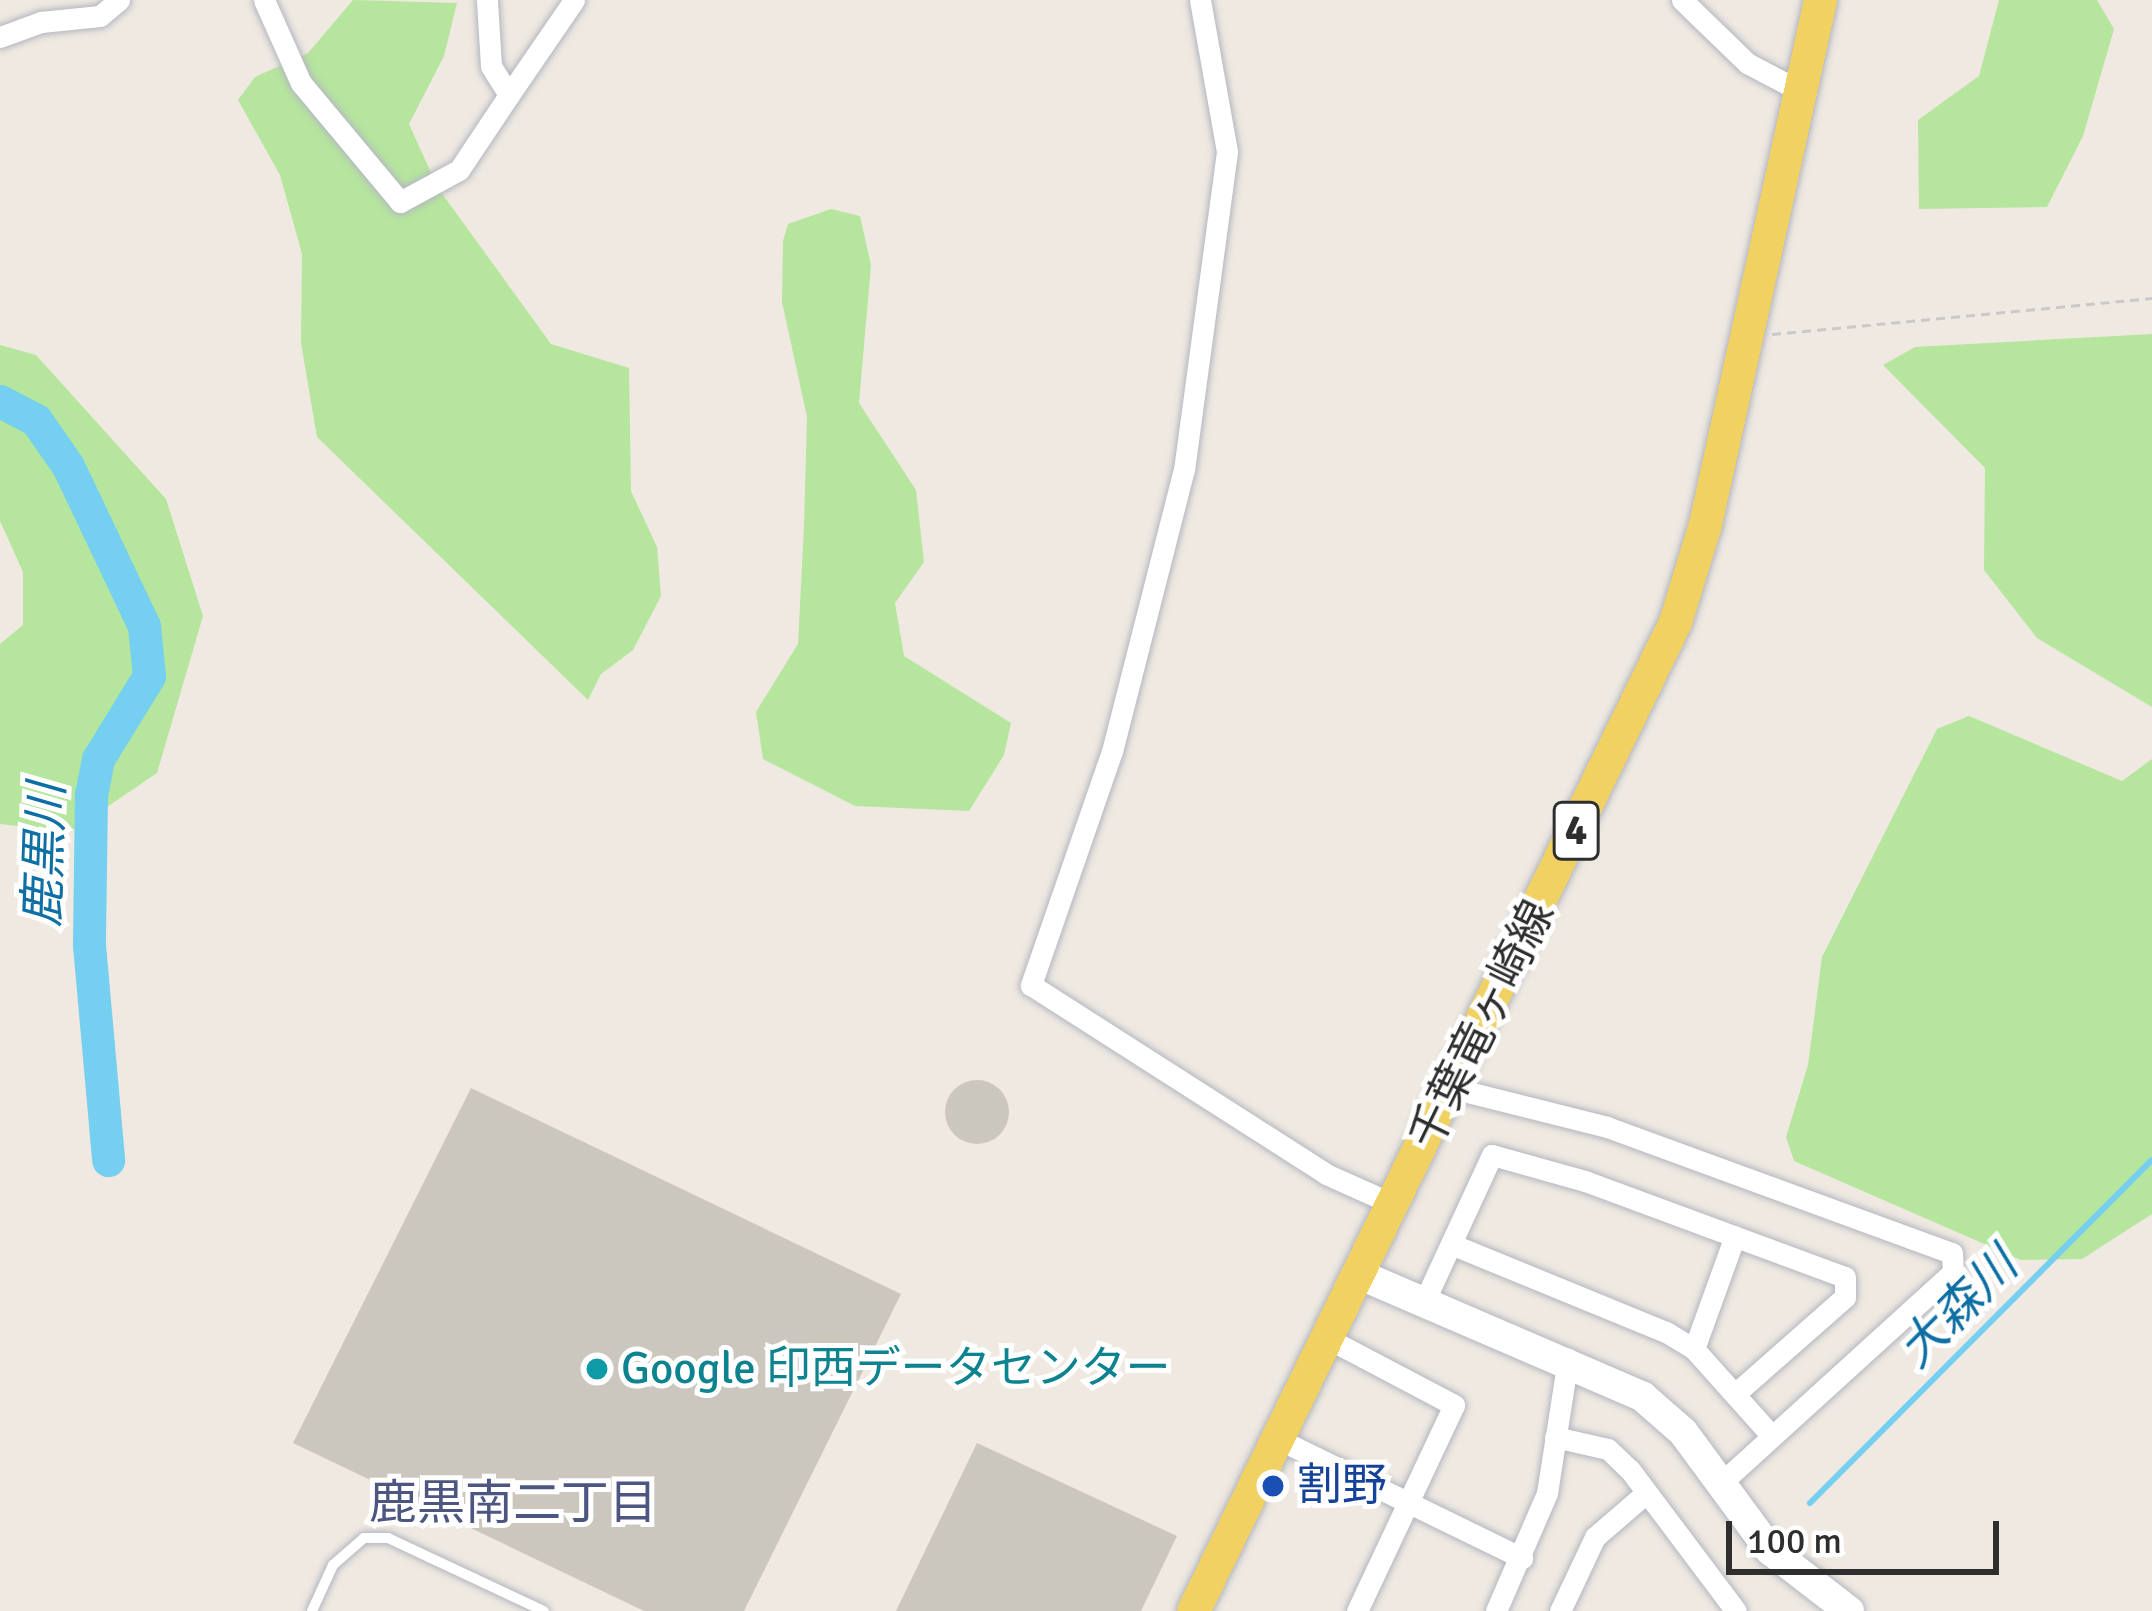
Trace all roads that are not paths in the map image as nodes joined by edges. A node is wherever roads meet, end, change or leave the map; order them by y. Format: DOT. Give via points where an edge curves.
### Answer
graph roads {
  1 [pos="119,0"];
  2 [pos="264,0"];
  3 [pos="487,0"];
  4 [pos="574,0"];
  5 [pos="1200,0"];
  6 [pos="1682,0"];
  7 [pos="1820,0"];
  8 [pos="0,38"];
  9 [pos="1800,91"];
  10 [pos="509,95"];
  11 [pos="1453,1088"];
  12 [pos="1393,1204"];
  13 [pos="1735,1236"];
  14 [pos="1451,1244"];
  15 [pos="1358,1274"];
  16 [pos="1424,1302"];
  17 [pos="1325,1337"];
  18 [pos="1694,1348"];
  19 [pos="1568,1359"];
  20 [pos="1735,1394"];
  21 [pos="1771,1435"];
  22 [pos="1556,1437"];
  23 [pos="1276,1438"];
  24 [pos="1720,1484"];
  25 [pos="1646,1493"];
  26 [pos="1408,1502"];
  27 [pos="1522,1558"];
  28 [pos="311,1611"];
  29 [pos="544,1611"];
  30 [pos="1192,1611"];
  31 [pos="1357,1611"];
  32 [pos="1496,1611"];
  33 [pos="1560,1611"];
  34 [pos="1736,1611"];
  35 [pos="1850,1611"];
  1 -- 8 [label="street" via="100,16"];
  2 -- 10 [label="street" via="301,83 400,202 459,170"];
  3 -- 10 [label="street" via="491,66"];
  4 -- 10 [label="street"];
  5 -- 12 [label="street" via="1227,152 1184,469 1112,751 1031,985 1326,1174"];
  6 -- 9 [label="street" via="1747,63"];
  7 -- 9 [label="main road, 千葉竜ヶ崎線 / 4"];
  9 -- 11 [label="main road, 千葉竜ヶ崎線 / 4" via="1705,524 1675,622"];
  11 -- 12 [label="main road, 千葉竜ヶ崎線 / 4"];
  11 -- 21 [label="street" via="1607,1127 1952,1252 1953,1271"];
  12 -- 15 [label="main road, 千葉竜ヶ崎線 / 4"];
  13 -- 14 [label="street" via="1492,1155"];
  13 -- 18 [label="street"];
  13 -- 20 [label="street" via="1845,1277 1845,1297"];
  14 -- 16 [label="street"];
  14 -- 18 [label="street"];
  15 -- 16 [label="street"];
  15 -- 17 [label="main road, 千葉竜ヶ崎線 / 4"];
  16 -- 19 [label="street"];
  17 -- 23 [label="main road, 千葉竜ヶ崎線 / 4"];
  17 -- 26 [label="street" via="1454,1405"];
  18 -- 20 [label="street"];
  19 -- 22 [label="street"];
  19 -- 24 [label="street" via="1643,1396 1683,1432"];
  20 -- 21 [label="street"];
  21 -- 24 [label="street"];
  22 -- 25 [label="street" via="1608,1449"];
  22 -- 27 [label="street" via="1547,1493"];
  23 -- 26 [label="street"];
  23 -- 30 [label="main road, 千葉竜ヶ崎線 / 4"];
  24 -- 35 [label="street" via="1787,1568"];
  25 -- 33 [label="street" via="1594,1537"];
  25 -- 34 [label="street"];
  26 -- 27 [label="street"];
  26 -- 31 [label="street"];
  27 -- 32 [label="street"];
  28 -- 29 [label="lane" via="333,1565 364,1538 388,1538"];
}
